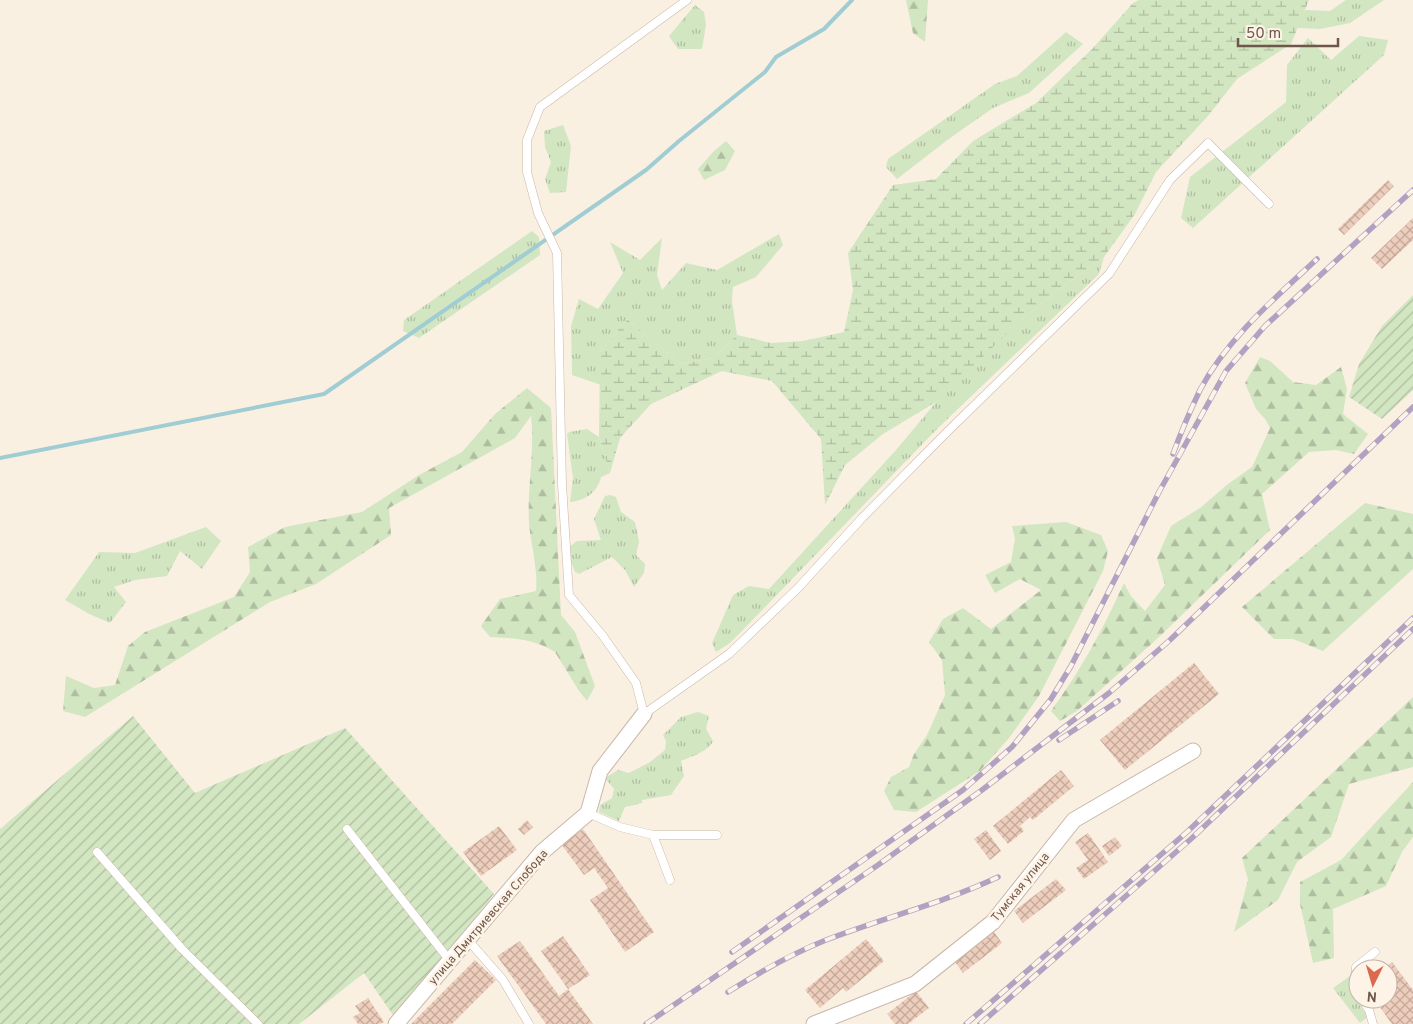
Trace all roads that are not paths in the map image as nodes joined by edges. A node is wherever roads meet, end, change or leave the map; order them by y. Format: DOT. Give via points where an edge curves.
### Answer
graph roads {
  1 [pos="687,0"];
  2 [pos="1269,204"];
  3 [pos="644,714"];
  4 [pos="1193,751"];
  5 [pos="588,813"];
  6 [pos="347,829"];
  7 [pos="654,835"];
  8 [pos="717,835"];
  9 [pos="98,852"];
  10 [pos="670,880"];
  11 [pos="468,940"];
  12 [pos="1375,952"];
  13 [pos="1366,959"];
  14 [pos="450,961"];
  15 [pos="1368,1009"];
  16 [pos="258,1024"];
  17 [pos="396,1024"];
  18 [pos="529,1024"];
  19 [pos="814,1024"];
  20 [pos="1374,1024"];
  1 -- 3 [label="lane" via="540,107 527,140 527,172 538,213 556,253 562,484 569,595 636,683"];
  2 -- 3 [label="lane" via="1208,143 1170,180 1110,274 946,433 798,588 729,654"];
  3 -- 5 [label="street" via="600,771"];
  4 -- 19 [label="street, Тумская улица" via="1074,820 993,922 915,984"];
  5 -- 7 [label="lane" via="620,827"];
  5 -- 11 [label="street, улица Дмитриевская Слобода" via="542,852"];
  6 -- 14 [label="lane"];
  7 -- 8 [label="lane"];
  7 -- 10 [label="lane"];
  9 -- 16 [label="lane" via="182,950"];
  11 -- 14 [label="street, улица Дмитриевская Слобода"];
  11 -- 18 [label="lane" via="503,980"];
  12 -- 13 [label="lane"];
  14 -- 17 [label="street, улица Дмитриевская Слобода"];
  15 -- 20 [label="lane"];
}
